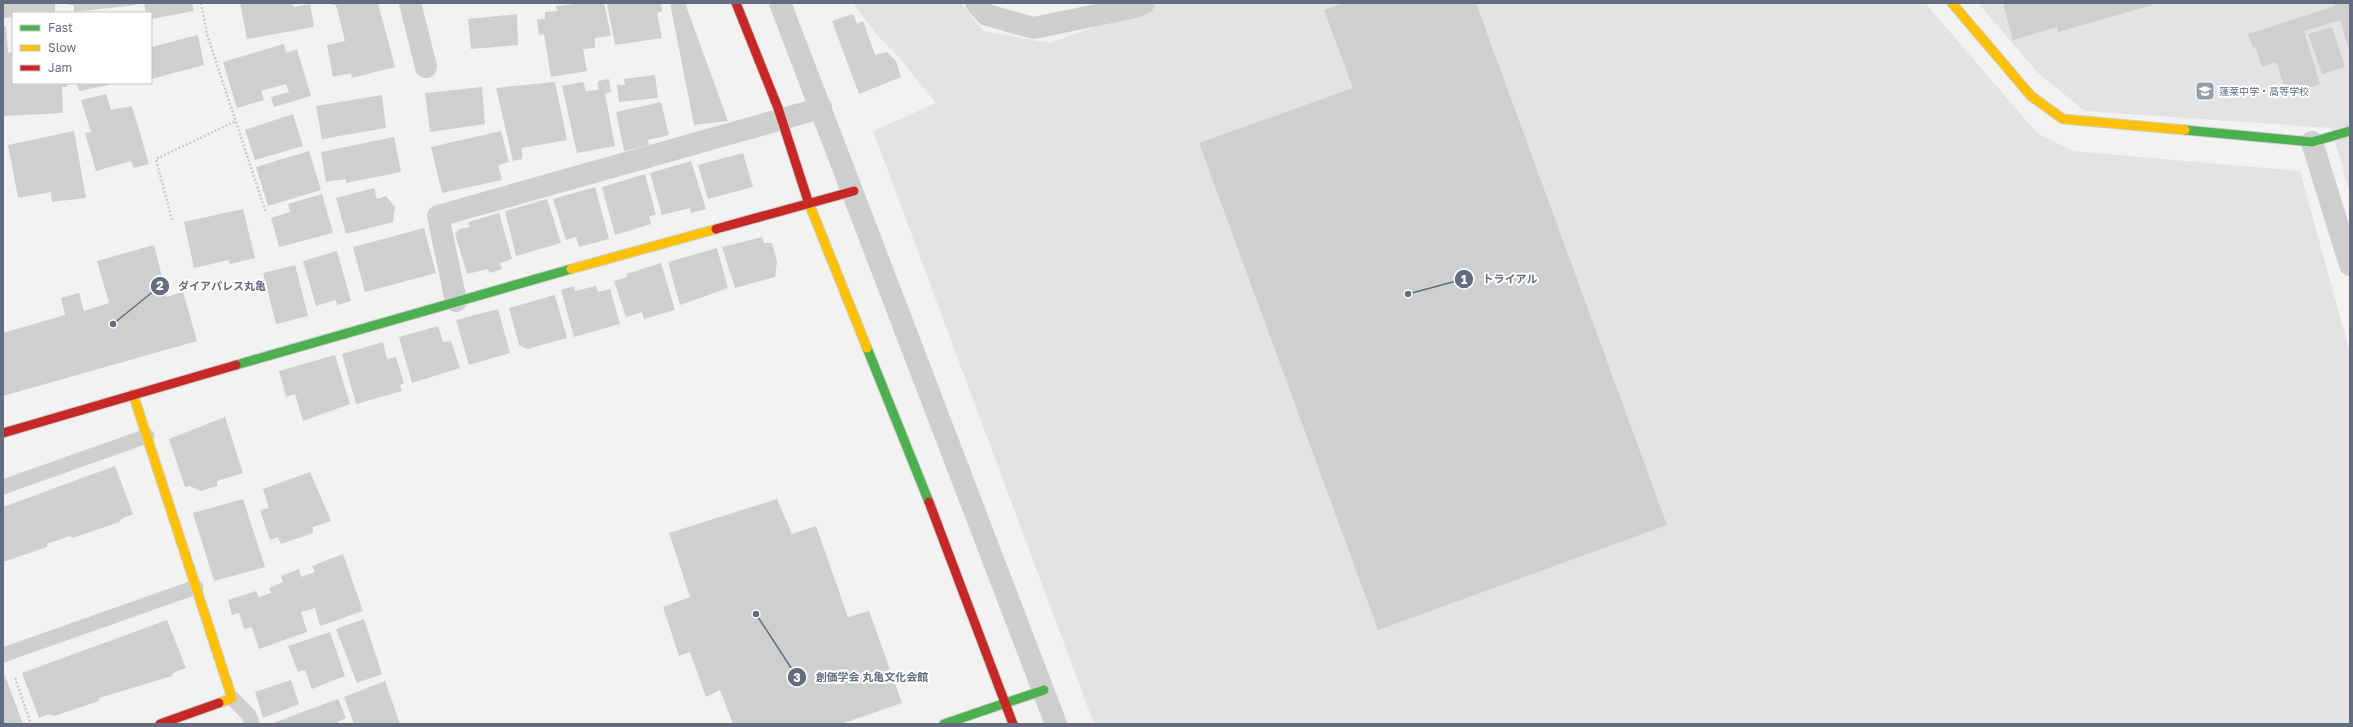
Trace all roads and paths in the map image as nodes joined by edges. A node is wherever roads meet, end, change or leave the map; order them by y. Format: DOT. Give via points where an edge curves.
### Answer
graph roads {
  1 [pos="206,3"];
  2 [pos="410,3"];
  3 [pos="736,3"];
  4 [pos="780,3"];
  5 [pos="976,3"];
  6 [pos="1144,3"];
  7 [pos="1952,3"];
  8 [pos="201,4"];
  9 [pos="426,66"];
  10 [pos="821,108"];
  11 [pos="782,119"];
  12 [pos="236,121"];
  13 [pos="2350,131"];
  14 [pos="2312,142"];
  15 [pos="854,191"];
  16 [pos="809,205"];
  17 [pos="266,213"];
  18 [pos="172,220"];
  19 [pos="2350,265"];
  20 [pos="456,301"];
  21 [pos="133,394"];
  22 [pos="3,433"];
  23 [pos="147,436"];
  24 [pos="3,487"];
  25 [pos="196,587"];
  26 [pos="5,654"];
  27 [pos="1044,690"];
  28 [pos="232,698"];
  29 [pos="1006,703"];
  30 [pos="31,724"];
  31 [pos="160,724"];
  32 [pos="252,724"];
  33 [pos="944,724"];
  34 [pos="1013,724"];
  35 [pos="1056,724"];
  1 -- 8 [label="path"];
  2 -- 9 [label="street"];
  3 -- 11 [label="street"];
  4 -- 10 [label="street"];
  5 -- 6 [label="street" via="986,15 1034,28"];
  7 -- 14 [label="street" via="2031,96 2063,120"];
  8 -- 12 [label="path" via="207,34"];
  10 -- 11 [label="street"];
  10 -- 15 [label="street"];
  11 -- 16 [label="street"];
  11 -- 20 [label="street" via="438,216"];
  12 -- 17 [label="path"];
  12 -- 18 [label="path" via="156,158"];
  13 -- 14 [label="street"];
  14 -- 19 [label="street"];
  15 -- 16 [label="street"];
  15 -- 27 [label="street" via="902,324"];
  16 -- 20 [label="street"];
  16 -- 29 [label="street" via="924,489"];
  20 -- 21 [label="street"];
  21 -- 22 [label="street"];
  21 -- 23 [label="street"];
  23 -- 24 [label="lane"];
  23 -- 25 [label="street"];
  25 -- 26 [label="lane"];
  25 -- 28 [label="street"];
  26 -- 30 [label="path"];
  27 -- 29 [label="street"];
  27 -- 35 [label="street"];
  28 -- 31 [label="street"];
  28 -- 32 [label="lane" via="249,715"];
  29 -- 33 [label="street"];
  29 -- 34 [label="street"];
}
